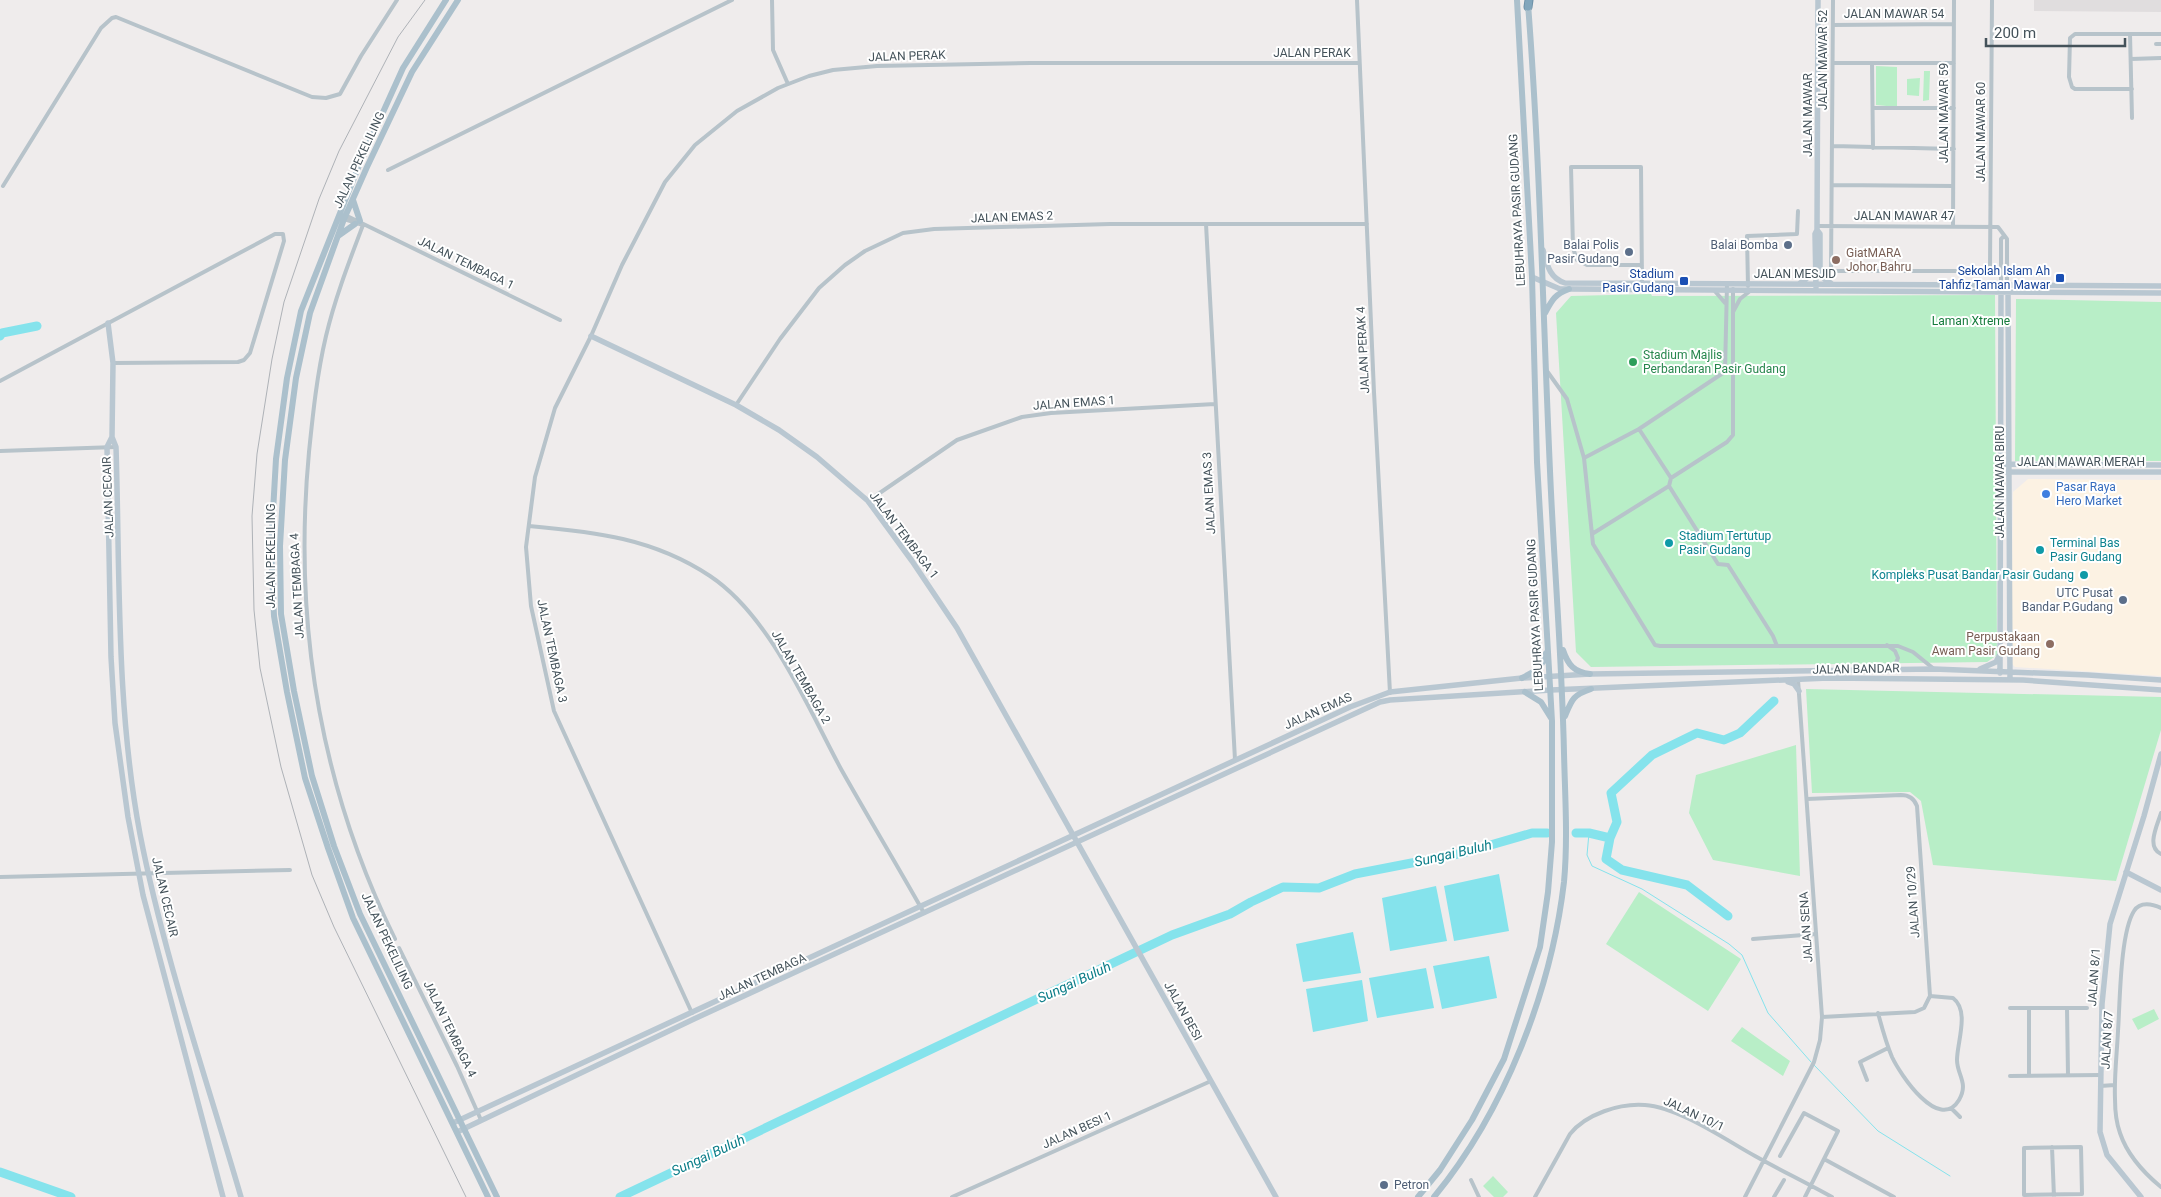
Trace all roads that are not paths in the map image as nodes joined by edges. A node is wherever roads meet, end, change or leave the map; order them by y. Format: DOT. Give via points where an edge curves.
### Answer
graph roads {
  1 [pos="397,0"];
  2 [pos="446,0"];
  3 [pos="458,0"];
  4 [pos="732,0"];
  5 [pos="772,0"];
  6 [pos="1357,0"];
  7 [pos="1517,0"];
  8 [pos="1818,0"];
  9 [pos="1833,0"];
  10 [pos="1954,0"];
  11 [pos="1992,0"];
  12 [pos="1528,2"];
  13 [pos="1954,24"];
  14 [pos="1833,25"];
  15 [pos="2130,34"];
  16 [pos="2161,34"];
  17 [pos="2161,58"];
  18 [pos="2131,59"];
  19 [pos="1359,63"];
  20 [pos="1833,63"];
  21 [pos="1872,63"];
  22 [pos="1954,63"];
  23 [pos="788,84"];
  24 [pos="2132,89"];
  25 [pos="1873,108"];
  26 [pos="1954,108"];
  27 [pos="2132,118"];
  28 [pos="1833,146"];
  29 [pos="1873,148"];
  30 [pos="1954,149"];
  31 [pos="388,170"];
  32 [pos="3,186"];
  33 [pos="1832,186"];
  34 [pos="1953,186"];
  35 [pos="1528,187"];
  36 [pos="1538,187"];
  37 [pos="352,199"];
  38 [pos="1798,211"];
  39 [pos="342,216"];
  40 [pos="359,223"];
  41 [pos="1206,224"];
  42 [pos="1367,224"];
  43 [pos="1832,226"];
  44 [pos="1953,226"];
  45 [pos="1990,226"];
  46 [pos="1817,228"];
  47 [pos="337,238"];
  48 [pos="1542,248"];
  49 [pos="1642,265"];
  50 [pos="1818,271"];
  51 [pos="1831,271"];
  52 [pos="1532,277"];
  53 [pos="1543,282"];
  54 [pos="1799,284"];
  55 [pos="1832,284"];
  56 [pos="2161,286"];
  57 [pos="1642,287"];
  58 [pos="1730,287"];
  59 [pos="1749,288"];
  60 [pos="1816,288"];
  61 [pos="2004,289"];
  62 [pos="1569,290"];
  63 [pos="1714,290"];
  64 [pos="2161,293"];
  65 [pos="1726,305"];
  66 [pos="1544,312"];
  67 [pos="1732,313"];
  68 [pos="560,320"];
  69 [pos="108,323"];
  70 [pos="591,336"];
  71 [pos="113,362"];
  72 [pos="1732,367"];
  73 [pos="1546,371"];
  74 [pos="1725,372"];
  75 [pos="0,381"];
  76 [pos="1215,404"];
  77 [pos="736,406"];
  78 [pos="1639,429"];
  79 [pos="112,437"];
  80 [pos="107,447"];
  81 [pos="116,447"];
  82 [pos="0,451"];
  83 [pos="1584,458"];
  84 [pos="2002,464"];
  85 [pos="2010,464"];
  86 [pos="2161,465"];
  87 [pos="2002,472"];
  88 [pos="2010,472"];
  89 [pos="2161,472"];
  90 [pos="1671,478"];
  91 [pos="1669,486"];
  92 [pos="868,501"];
  93 [pos="529,526"];
  94 [pos="1592,534"];
  95 [pos="1560,639"];
  96 [pos="1548,643"];
  97 [pos="1777,646"];
  98 [pos="1888,646"];
  99 [pos="2000,655"];
  100 [pos="1934,669"];
  101 [pos="1816,670"];
  102 [pos="1885,670"];
  103 [pos="1978,670"];
  104 [pos="1781,671"];
  105 [pos="2000,671"];
  106 [pos="2010,671"];
  107 [pos="1590,674"];
  108 [pos="1550,676"];
  109 [pos="1562,676"];
  110 [pos="1522,678"];
  111 [pos="2000,679"];
  112 [pos="2010,679"];
  113 [pos="1781,680"];
  114 [pos="1798,680"];
  115 [pos="2161,680"];
  116 [pos="1591,689"];
  117 [pos="1550,690"];
  118 [pos="1563,690"];
  119 [pos="2161,690"];
  120 [pos="1799,691"];
  121 [pos="1390,692"];
  122 [pos="1525,692"];
  123 [pos="1390,700"];
  124 [pos="1563,720"];
  125 [pos="1552,721"];
  126 [pos="2161,754"];
  127 [pos="1235,760"];
  128 [pos="2160,763"];
  129 [pos="1806,799"];
  130 [pos="2161,813"];
  131 [pos="1072,835"];
  132 [pos="1077,843"];
  133 [pos="2161,854"];
  134 [pos="290,870"];
  135 [pos="2126,872"];
  136 [pos="138,873"];
  137 [pos="149,873"];
  138 [pos="0,877"];
  139 [pos="2161,890"];
  140 [pos="921,907"];
  141 [pos="2161,908"];
  142 [pos="924,913"];
  143 [pos="1816,934"];
  144 [pos="395,939"];
  145 [pos="1753,939"];
  146 [pos="400,948"];
  147 [pos="1930,996"];
  148 [pos="2010,1008"];
  149 [pos="2029,1008"];
  150 [pos="2068,1008"];
  151 [pos="2087,1008"];
  152 [pos="691,1012"];
  153 [pos="1878,1013"];
  154 [pos="1822,1017"];
  155 [pos="694,1019"];
  156 [pos="1888,1048"];
  157 [pos="2100,1074"];
  158 [pos="2029,1075"];
  159 [pos="2068,1075"];
  160 [pos="2010,1076"];
  161 [pos="1867,1080"];
  162 [pos="1211,1081"];
  163 [pos="2115,1085"];
  164 [pos="2100,1086"];
  165 [pos="1951,1108"];
  166 [pos="477,1111"];
  167 [pos="1960,1116"];
  168 [pos="481,1120"];
  169 [pos="456,1121"];
  170 [pos="461,1130"];
  171 [pos="2052,1147"];
  172 [pos="1780,1156"];
  173 [pos="1824,1158"];
  174 [pos="1764,1161"];
  175 [pos="1471,1180"];
  176 [pos="1784,1180"];
  177 [pos="1811,1186"];
  178 [pos="2161,1186"];
  179 [pos="2054,1196"];
  180 [pos="223,1197"];
  181 [pos="241,1197"];
  182 [pos="488,1197"];
  183 [pos="497,1197"];
  184 [pos="952,1197"];
  185 [pos="1276,1197"];
  186 [pos="1418,1197"];
  187 [pos="1434,1197"];
  188 [pos="1479,1197"];
  189 [pos="1535,1197"];
  190 [pos="1745,1197"];
  191 [pos="1774,1197"];
  192 [pos="1805,1197"];
  193 [pos="1832,1197"];
  194 [pos="1894,1197"];
  195 [pos="2141,1197"];
  1 -- 32 [label="street" via="340,94 326,98 312,97 112,18 101,28"];
  2 -- 39 [label="main road, JALAN PEKELILING" via="403,68 360,164"];
  3 -- 37 [label="main road, JALAN PEKELILING" via="412,72"];
  4 -- 31 [label="street"];
  5 -- 23 [label="street" via="774,50"];
  6 -- 19 [label="street, JALAN PERAK 4"];
  7 -- 35 [label="main road, LEBUHRAYA PASIR GUDANG"];
  8 -- 46 [label="main road, JALAN MAWAR"];
  9 -- 14 [label="street, JALAN MAWAR 52"];
  10 -- 13 [label="street, JALAN MAWAR 59"];
  11 -- 45 [label="street, JALAN MAWAR 60"];
  12 -- 36 [label="main road, LEBUHRAYA PASIR GUDANG"];
  13 -- 14 [label="street, JALAN MAWAR 54"];
  13 -- 22 [label="street, JALAN MAWAR 59"];
  14 -- 20 [label="street, JALAN MAWAR 52"];
  15 -- 16 [label="street"];
  15 -- 18 [label="street"];
  15 -- 24 [label="street" via="2075,34 2070,38 2069,76 2075,89"];
  17 -- 18 [label="street"];
  18 -- 24 [label="street"];
  19 -- 23 [label="street, JALAN PERAK" via="877,66 832,70"];
  19 -- 42 [label="street, JALAN PERAK 4"];
  20 -- 21 [label="street"];
  20 -- 28 [label="street, JALAN MAWAR 52"];
  21 -- 22 [label="street"];
  21 -- 25 [label="street"];
  22 -- 26 [label="street, JALAN MAWAR 59"];
  23 -- 70 [label="street, JALAN PERAK" via="728,117 695,145 664,182"];
  24 -- 27 [label="street"];
  25 -- 26 [label="street"];
  25 -- 29 [label="street"];
  26 -- 30 [label="street, JALAN MAWAR 59"];
  28 -- 29 [label="street"];
  28 -- 33 [label="street, JALAN MAWAR 52"];
  29 -- 30 [label="street"];
  30 -- 34 [label="street, JALAN MAWAR 59"];
  33 -- 34 [label="street"];
  33 -- 43 [label="street, JALAN MAWAR 52"];
  34 -- 44 [label="street, JALAN MAWAR 59"];
  35 -- 36 [label="main road" via="1534,190"];
  35 -- 52 [label="main road, LEBUHRAYA PASIR GUDANG"];
  36 -- 48 [label="main road, LEBUHRAYA PASIR GUDANG"];
  37 -- 39 [label="main road, JALAN PEKELILING"];
  37 -- 40 [label="main road"];
  38 -- 59 [label="street" via="1797,234 1748,236"];
  39 -- 40 [label="street, JALAN TEMBAGA 1"];
  39 -- 47 [label="main road, JALAN PEKELILING"];
  39 -- 169 [label="main road, JALAN PEKELILING" via="301,311 287,378 276,459 270,547 274,616 305,778 353,918"];
  40 -- 47 [label="main road"];
  40 -- 68 [label="street, JALAN TEMBAGA 1"];
  40 -- 144 [label="street, JALAN TEMBAGA 4" via="326,338 314,410 306,484 304,568 311,660 330,764 359,858"];
  41 -- 42 [label="street, JALAN EMAS 2"];
  41 -- 76 [label="street, JALAN EMAS 3"];
  41 -- 77 [label="street, JALAN EMAS 2" via="934,229 903,233 865,252 818,288"];
  42 -- 121 [label="street, JALAN PERAK 4"];
  43 -- 44 [label="street, JALAN MAWAR 47"];
  43 -- 46 [label="street, JALAN MAWAR 47"];
  43 -- 51 [label="street, JALAN MAWAR 52"];
  44 -- 45 [label="street, JALAN MAWAR 47"];
  45 -- 51 [label="street, JALAN MAWAR 60" via="1990,265 1986,270"];
  45 -- 61 [label="street" via="2000,228 2007,239"];
  46 -- 50 [label="main road, JALAN MAWAR"];
  47 -- 169 [label="main road, JALAN PEKELILING" via="310,313 296,378 285,460 280,546 281,614 312,776 334,846 360,914"];
  48 -- 53 [label="main road, LEBUHRAYA PASIR GUDANG"];
  48 -- 57 [label="main road, JALAN MESJID" via="1548,269 1559,281"];
  49 -- 49 [label="street" via="1641,168 1571,167 1573,248 1577,260 1587,265"];
  49 -- 57 [label="street"];
  50 -- 51 [label="street"];
  50 -- 54 [label="main road"];
  50 -- 55 [label="main road"];
  50 -- 60 [label="main road, JALAN MAWAR"];
  52 -- 53 [label="main road, JALAN MESJID"];
  52 -- 96 [label="main road, LEBUHRAYA PASIR GUDANG" via="1537,462"];
  53 -- 62 [label="main road, JALAN MESJID"];
  53 -- 66 [label="main road, LEBUHRAYA PASIR GUDANG"];
  54 -- 59 [label="main road, JALAN MESJID"];
  54 -- 60 [label="main road, JALAN MESJID"];
  55 -- 60 [label="main road, JALAN MESJID"];
  55 -- 61 [label="main road, JALAN MESJID"];
  56 -- 61 [label="main road, JALAN MESJID"];
  57 -- 58 [label="main road, JALAN MESJID"];
  57 -- 62 [label="main road, JALAN MESJID"];
  57 -- 63 [label="main road, JALAN MESJID"];
  58 -- 59 [label="main road, JALAN MESJID"];
  58 -- 63 [label="main road, JALAN MESJID"];
  58 -- 65 [label="street"];
  58 -- 67 [label="street"];
  59 -- 60 [label="main road, JALAN MESJID"];
  59 -- 67 [label="street"];
  60 -- 61 [label="main road, JALAN MESJID"];
  61 -- 64 [label="main road, JALAN MESJID"];
  61 -- 84 [label="main road, JALAN MAWAR BIRU"];
  61 -- 85 [label="main road, JALAN MAWAR BIRU"];
  62 -- 66 [label="main road" via="1554,297"];
  63 -- 65 [label="street"];
  65 -- 74 [label="street"];
  66 -- 73 [label="main road, LEBUHRAYA PASIR GUDANG"];
  67 -- 72 [label="street"];
  69 -- 71 [label="main road"];
  69 -- 71 [label="street" via="275,234 283,234 284,241 250,353 244,360"];
  69 -- 75 [label="street"];
  70 -- 77 [label="main road, JALAN TEMBAGA 1"];
  70 -- 93 [label="street, JALAN TEMBAGA 3" via="555,408 535,477"];
  71 -- 79 [label="main road"];
  72 -- 74 [label="street"];
  72 -- 90 [label="street" via="1733,435"];
  73 -- 83 [label="street" via="1567,399"];
  73 -- 95 [label="main road, LEBUHRAYA PASIR GUDANG"];
  74 -- 78 [label="street"];
  76 -- 92 [label="street, JALAN EMAS 1" via="1022,417 957,440"];
  76 -- 127 [label="street, JALAN EMAS 3"];
  77 -- 92 [label="main road, JALAN TEMBAGA 1" via="779,430 817,457"];
  78 -- 83 [label="street"];
  78 -- 90 [label="street"];
  79 -- 80 [label="main road, JALAN CECAIR"];
  79 -- 81 [label="main road, JALAN CECAIR"];
  80 -- 81 [label="street"];
  80 -- 82 [label="street"];
  80 -- 136 [label="main road, JALAN CECAIR" via="115,723"];
  81 -- 137 [label="main road, JALAN CECAIR" via="125,722 140,834"];
  83 -- 94 [label="street"];
  84 -- 85 [label="main road, JALAN MAWAR MERAH"];
  84 -- 87 [label="main road, JALAN MAWAR BIRU"];
  85 -- 86 [label="main road, JALAN MAWAR MERAH"];
  85 -- 88 [label="main road, JALAN MAWAR BIRU"];
  87 -- 88 [label="main road, JALAN MAWAR MERAH"];
  87 -- 99 [label="main road, JALAN MAWAR BIRU"];
  88 -- 89 [label="main road, JALAN MAWAR MERAH"];
  88 -- 106 [label="main road, JALAN MAWAR BIRU"];
  90 -- 91 [label="street"];
  91 -- 94 [label="street"];
  91 -- 97 [label="street" via="1718,564 1728,565"];
  92 -- 131 [label="main road, JALAN TEMBAGA 1" via="957,628"];
  93 -- 140 [label="street, JALAN TEMBAGA 2" via="617,536 634,541 688,563 711,576 734,596 751,614 781,658"];
  93 -- 152 [label="street, JALAN TEMBAGA 3" via="526,547 531,606 554,711"];
  94 -- 97 [label="street" via="1600,556 1655,645"];
  95 -- 107 [label="main road" via="1572,668"];
  95 -- 109 [label="main road, LEBUHRAYA PASIR GUDANG"];
  96 -- 108 [label="main road, LEBUHRAYA PASIR GUDANG"];
  96 -- 110 [label="main road" via="1540,666"];
  97 -- 98 [label="street"];
  98 -- 100 [label="street" via="1906,648"];
  98 -- 102 [label="street" via="1898,658 1894,666"];
  99 -- 103 [label="main road" via="1996,662"];
  99 -- 105 [label="main road, JALAN MAWAR BIRU"];
  100 -- 102 [label="main road, JALAN BANDAR"];
  100 -- 103 [label="main road, JALAN BANDAR"];
  101 -- 102 [label="main road, JALAN BANDAR"];
  101 -- 104 [label="main road, JALAN BANDAR"];
  101 -- 114 [label="main road" via="1802,674"];
  103 -- 105 [label="main road, JALAN BANDAR"];
  104 -- 107 [label="main road, JALAN BANDAR"];
  104 -- 114 [label="main road" via="1795,675"];
  105 -- 106 [label="main road, JALAN BANDAR"];
  105 -- 111 [label="main road, JALAN MAWAR BIRU"];
  106 -- 112 [label="main road, JALAN MAWAR BIRU"];
  106 -- 115 [label="main road, JALAN BANDAR"];
  107 -- 109 [label="main road, JALAN EMAS"];
  108 -- 109 [label="main road, JALAN EMAS"];
  108 -- 110 [label="main road, JALAN EMAS"];
  108 -- 117 [label="main road, LEBUHRAYA PASIR GUDANG"];
  109 -- 118 [label="main road, LEBUHRAYA PASIR GUDANG"];
  110 -- 121 [label="main road, JALAN EMAS"];
  111 -- 112 [label="main road, JALAN BANDAR"];
  111 -- 114 [label="main road, JALAN BANDAR"];
  112 -- 119 [label="main road, JALAN BANDAR"];
  113 -- 114 [label="main road, JALAN BANDAR"];
  113 -- 116 [label="main road, JALAN BANDAR"];
  113 -- 120 [label="main road" via="1794,684"];
  114 -- 120 [label="street, JALAN SENA"];
  116 -- 118 [label="main road, JALAN BANDAR"];
  116 -- 124 [label="main road" via="1572,698"];
  117 -- 118 [label="main road, JALAN BANDAR"];
  117 -- 122 [label="main road, JALAN EMAS"];
  117 -- 125 [label="main road, LEBUHRAYA PASIR GUDANG"];
  118 -- 124 [label="main road, LEBUHRAYA PASIR GUDANG"];
  120 -- 129 [label="street, JALAN SENA"];
  121 -- 123 [label="street, JALAN PERAK 4"];
  121 -- 127 [label="main road, JALAN EMAS"];
  122 -- 123 [label="main road, JALAN EMAS"];
  122 -- 125 [label="main road" via="1541,702"];
  123 -- 132 [label="main road, JALAN EMAS"];
  124 -- 187 [label="main road, LEBUHRAYA PASIR GUDANG" via="1564,883 1551,952 1514,1062 1484,1121 1449,1179"];
  125 -- 186 [label="main road, LEBUHRAYA PASIR GUDANG" via="1552,842 1540,947 1504,1060 1472,1120 1440,1170"];
  126 -- 128 [label="main road, JALAN 8/1"];
  127 -- 131 [label="main road, JALAN EMAS"];
  128 -- 135 [label="main road, JALAN 8/1"];
  129 -- 143 [label="street, JALAN SENA"];
  129 -- 147 [label="street, JALAN 10/29" via="1901,795 1914,801"];
  130 -- 133 [label="street" via="2153,843 2154,850"];
  131 -- 132 [label="main road, JALAN BESI"];
  131 -- 140 [label="main road, JALAN TEMBAGA"];
  132 -- 142 [label="main road, JALAN TEMBAGA"];
  132 -- 162 [label="main road, JALAN BESI"];
  134 -- 137 [label="street"];
  135 -- 139 [label="main road"];
  135 -- 157 [label="main road, JALAN 8/1" via="2107,942"];
  136 -- 137 [label="street"];
  136 -- 138 [label="street"];
  136 -- 180 [label="main road, JALAN CECAIR"];
  137 -- 181 [label="main road, JALAN CECAIR" via="174,973"];
  140 -- 142 [label="street, JALAN TEMBAGA 2"];
  140 -- 152 [label="main road, JALAN TEMBAGA"];
  141 -- 163 [label="street, JALAN 8/7" via="2149,904 2137,907 2128,926 2122,953"];
  142 -- 155 [label="main road, JALAN TEMBAGA"];
  143 -- 145 [label="street"];
  143 -- 154 [label="street, JALAN SENA"];
  146 -- 166 [label="street, JALAN TEMBAGA 4"];
  147 -- 153 [label="street" via="1920,1011"];
  147 -- 165 [label="street" via="1953,998 1960,1008 1957,1061 1963,1088 1959,1100"];
  148 -- 149 [label="street"];
  149 -- 150 [label="street"];
  149 -- 158 [label="street"];
  150 -- 151 [label="street"];
  150 -- 159 [label="street"];
  152 -- 155 [label="street"];
  152 -- 166 [label="main road, JALAN TEMBAGA"];
  153 -- 154 [label="street"];
  153 -- 156 [label="street"];
  154 -- 174 [label="street, JALAN SENA" via="1814,1062"];
  155 -- 168 [label="main road, JALAN TEMBAGA"];
  156 -- 161 [label="street" via="1860,1062"];
  156 -- 165 [label="street" via="1895,1064 1922,1099 1940,1110"];
  157 -- 159 [label="street"];
  157 -- 164 [label="main road, JALAN 8/1"];
  158 -- 159 [label="street"];
  158 -- 160 [label="street"];
  162 -- 184 [label="street, JALAN BESI 1"];
  162 -- 185 [label="main road, JALAN BESI"];
  163 -- 164 [label="street"];
  163 -- 178 [label="street, JALAN 8/7" via="2116,1116 2123,1140 2136,1161"];
  164 -- 195 [label="main road, JALAN 8/1" via="2100,1132 2104,1148"];
  165 -- 167 [label="street"];
  166 -- 168 [label="street, JALAN TEMBAGA 4"];
  166 -- 169 [label="main road, JALAN TEMBAGA"];
  168 -- 170 [label="main road, JALAN TEMBAGA"];
  169 -- 170 [label="main road, JALAN PEKELILING"];
  170 -- 182 [label="main road, JALAN PEKELILING"];
  170 -- 183 [label="main road, JALAN PEKELILING"];
  171 -- 179 [label="street"];
  171 -- 179 [label="street" via="2023,1149 2024,1194"];
  171 -- 179 [label="street" via="2081,1146 2082,1157 2083,1193"];
  172 -- 173 [label="street" via="1801,1116 1806,1113 1838,1131"];
  173 -- 177 [label="street"];
  173 -- 194 [label="street"];
  174 -- 177 [label="street, JALAN 10/1"];
  174 -- 189 [label="street, JALAN 10/1" via="1673,1112 1653,1106 1633,1106 1596,1115 1573,1130"];
  174 -- 190 [label="street, JALAN SENA"];
  175 -- 188 [label="street"];
  176 -- 191 [label="street"];
  177 -- 192 [label="street"];
  177 -- 193 [label="street, JALAN 10/1"];
}
